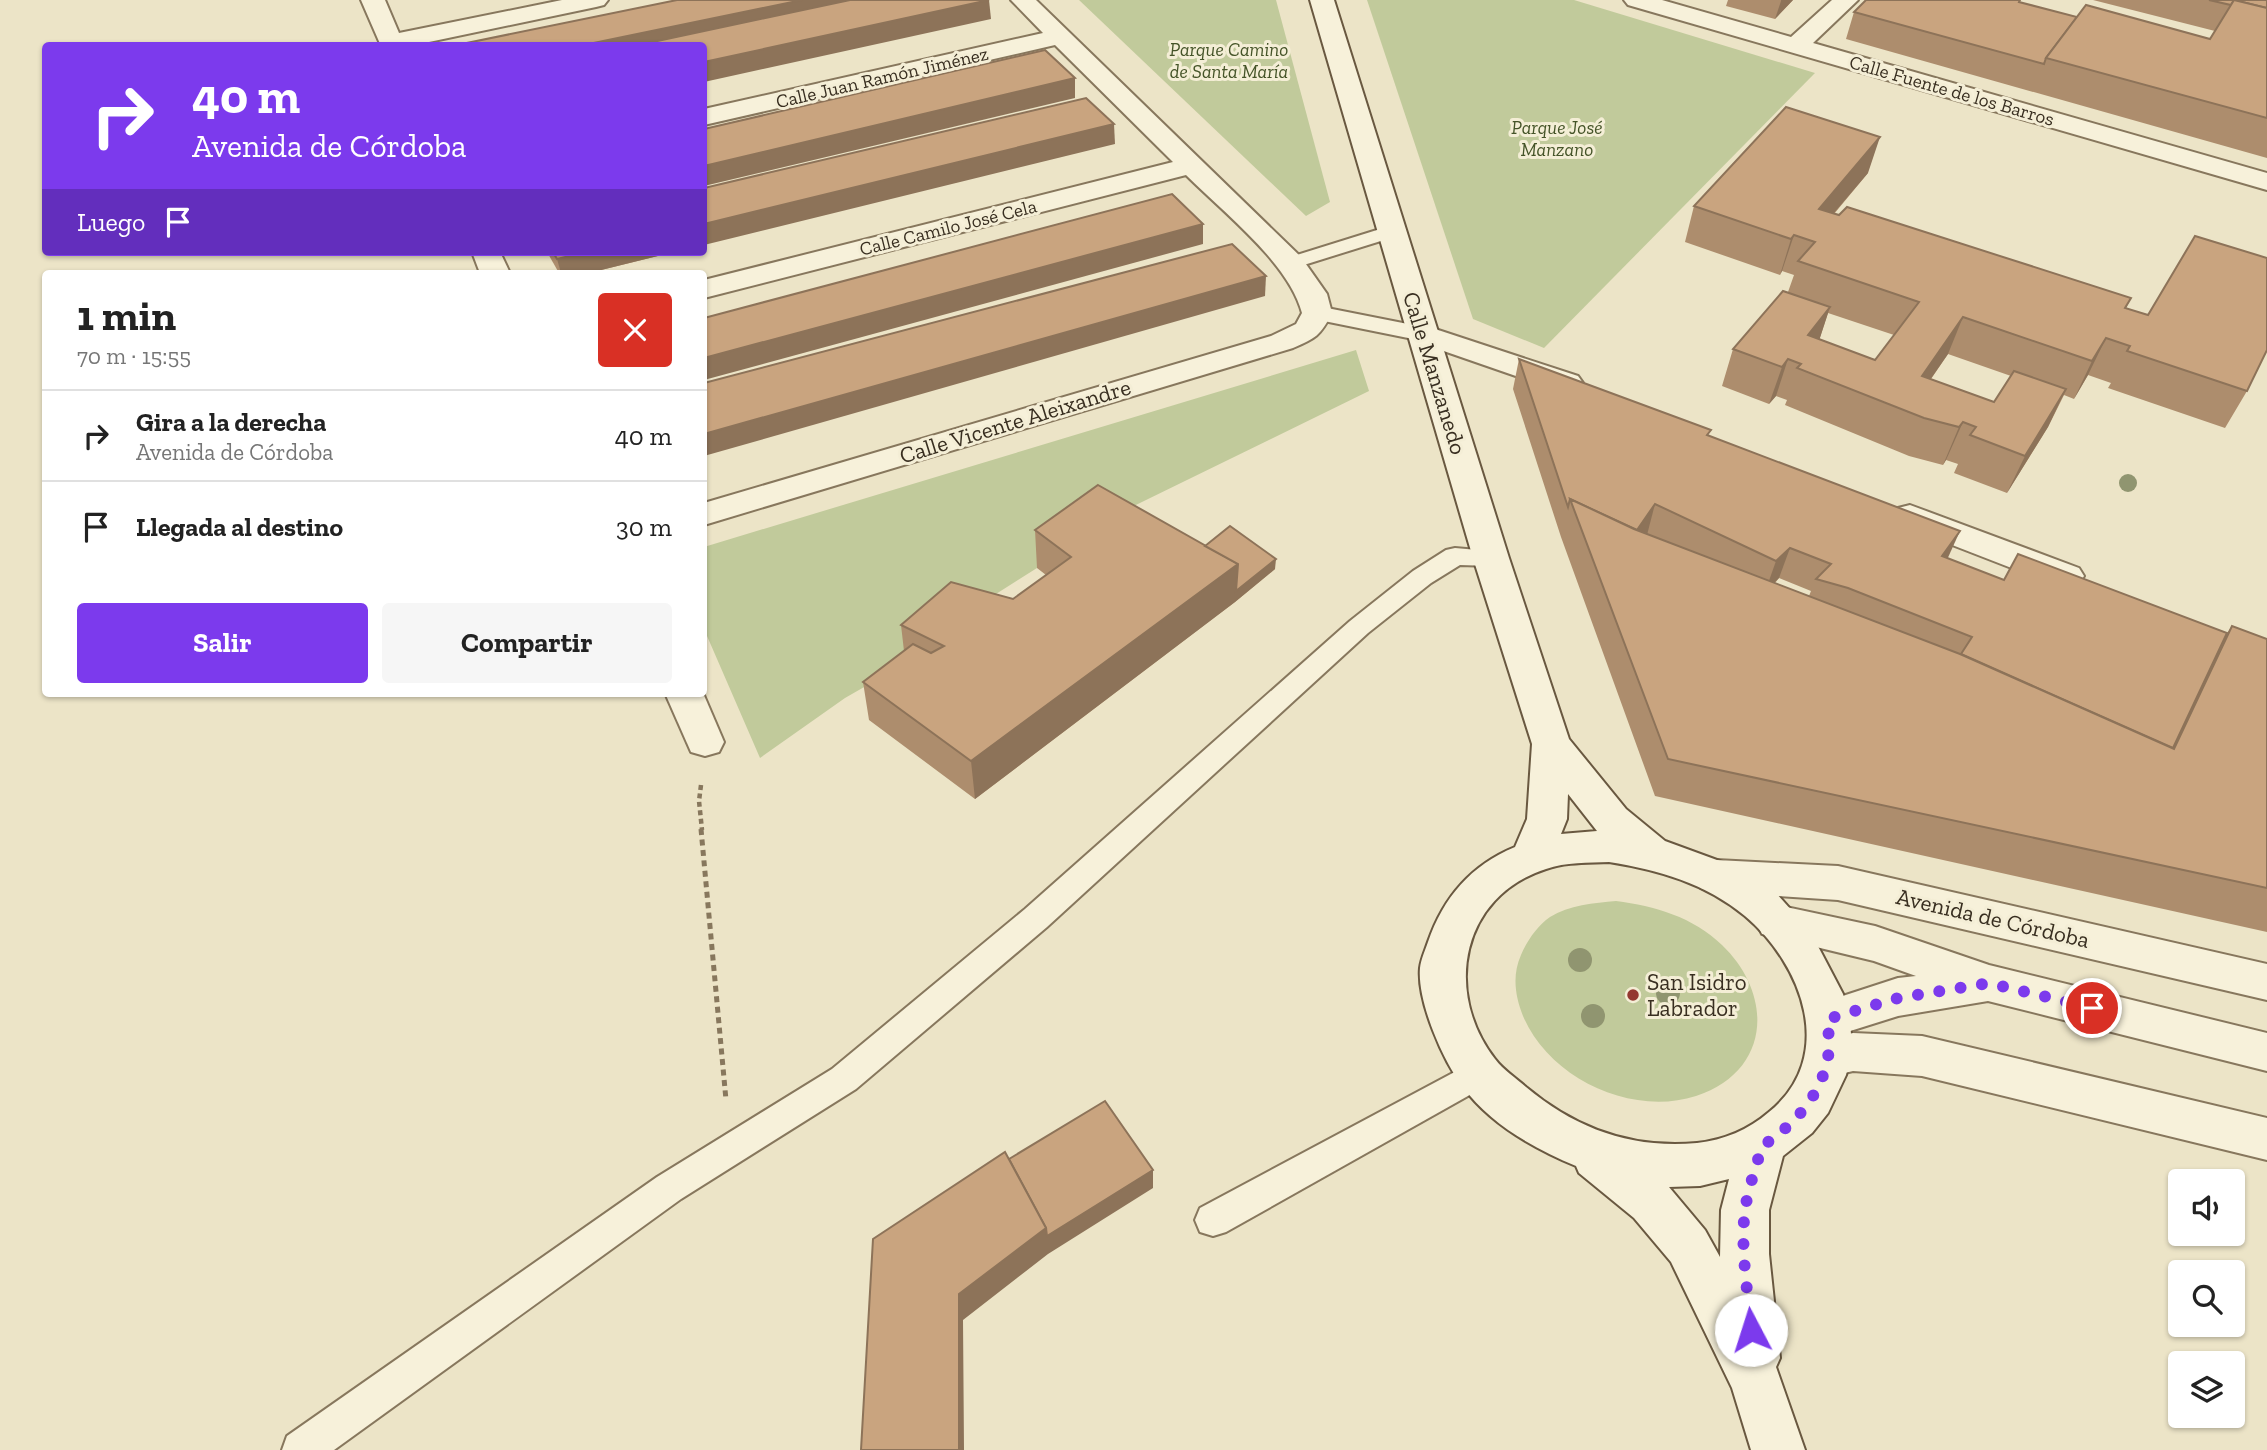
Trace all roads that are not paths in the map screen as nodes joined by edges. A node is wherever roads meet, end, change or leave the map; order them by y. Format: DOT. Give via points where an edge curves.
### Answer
graph roads {
  1 [pos="373,0"];
  2 [pos="596,0"];
  3 [pos="1023,0"];
  4 [pos="1322,0"];
  5 [pos="1636,0"];
  6 [pos="1846,0"];
  7 [pos="1060,36"];
  8 [pos="392,42"];
  9 [pos="402,42"];
  10 [pos="1797,45"];
  11 [pos="707,116"];
  12 [pos="1192,165"];
  13 [pos="2267,182"];
  14 [pos="1393,231"];
  15 [pos="1291,263"];
  16 [pos="707,288"];
  17 [pos="1317,313"];
  18 [pos="1423,334"];
  19 [pos="1597,395"];
  20 [pos="1881,505"];
  21 [pos="707,513"];
  22 [pos="1492,558"];
  23 [pos="2100,589"];
  24 [pos="686,697"];
  25 [pos="705,742"];
  26 [pos="1551,744"];
  27 [pos="1650,852"];
  28 [pos="1531,857"];
  29 [pos="1716,876"];
  30 [pos="1777,922"];
  31 [pos="2267,982"];
  32 [pos="1989,983"];
  33 [pos="1828,1038"];
  34 [pos="2267,1052"];
  35 [pos="1479,1073"];
  36 [pos="2267,1139"];
  37 [pos="1762,1146"];
  38 [pos="1586,1150"];
  39 [pos="1213,1220"];
  40 [pos="1756,1381"];
  41 [pos="301,1450"];
  42 [pos="1778,1450"];
  1 -- 8 [label="street"];
  2 -- 9 [label="street"];
  3 -- 7 [label="street"];
  4 -- 14 [label="street, Calle Manzanedo"];
  5 -- 10 [label="street, Calle Fuente de los Barros"];
  6 -- 10 [label="street"];
  7 -- 11 [label="street, Calle Juan Ramón Jiménez"];
  7 -- 12 [label="street"];
  10 -- 13 [label="street, Calle Fuente de los Barros"];
  12 -- 15 [label="street"];
  12 -- 16 [label="street, Calle Camilo José Cela"];
  14 -- 15 [label="lane"];
  14 -- 18 [label="street, Calle Manzanedo"];
  15 -- 17 [label="street" via="1312,294"];
  17 -- 18 [label="lane"];
  17 -- 21 [label="street, Calle Vicente Aleixandre" via="1308,330 1282,342"];
  18 -- 19 [label="street"];
  18 -- 22 [label="street, Calle Manzanedo"];
  20 -- 23 [label="street"];
  22 -- 26 [label="street, Calle Manzanedo"];
  22 -- 41 [label="lane" via="1455,556 1359,627 1036,918 844,1079 669,1188"];
  24 -- 25 [label="street"];
  26 -- 27 [label="street, Calle Manzanedo" via="1612,820"];
  26 -- 28 [label="street, Calle Manzanedo" via="1547,819"];
  27 -- 28 [label="street" via="1609,846 1568,848"];
  27 -- 29 [label="street"];
  28 -- 35 [label="street" via="1486,883 1455,921 1443,968 1450,1021"];
  29 -- 30 [label="street"];
  29 -- 31 [label="street, Avenida de Córdoba" via="1838,883"];
  30 -- 32 [label="street" via="1875,944"];
  30 -- 33 [label="street" via="1811,968"];
  32 -- 33 [label="street" via="1898,998"];
  32 -- 34 [label="street"];
  33 -- 36 [label="street" via="1853,1052 1922,1056"];
  33 -- 37 [label="street" via="1813,1100"];
  35 -- 38 [label="street" via="1526,1118"];
  35 -- 39 [label="lane"];
  37 -- 38 [label="street" via="1723,1161 1678,1166 1632,1163"];
  37 -- 40 [label="street" via="1745,1210 1744,1254"];
  38 -- 40 [label="street" via="1651,1202 1688,1246"];
  40 -- 42 [label="street"];
}
